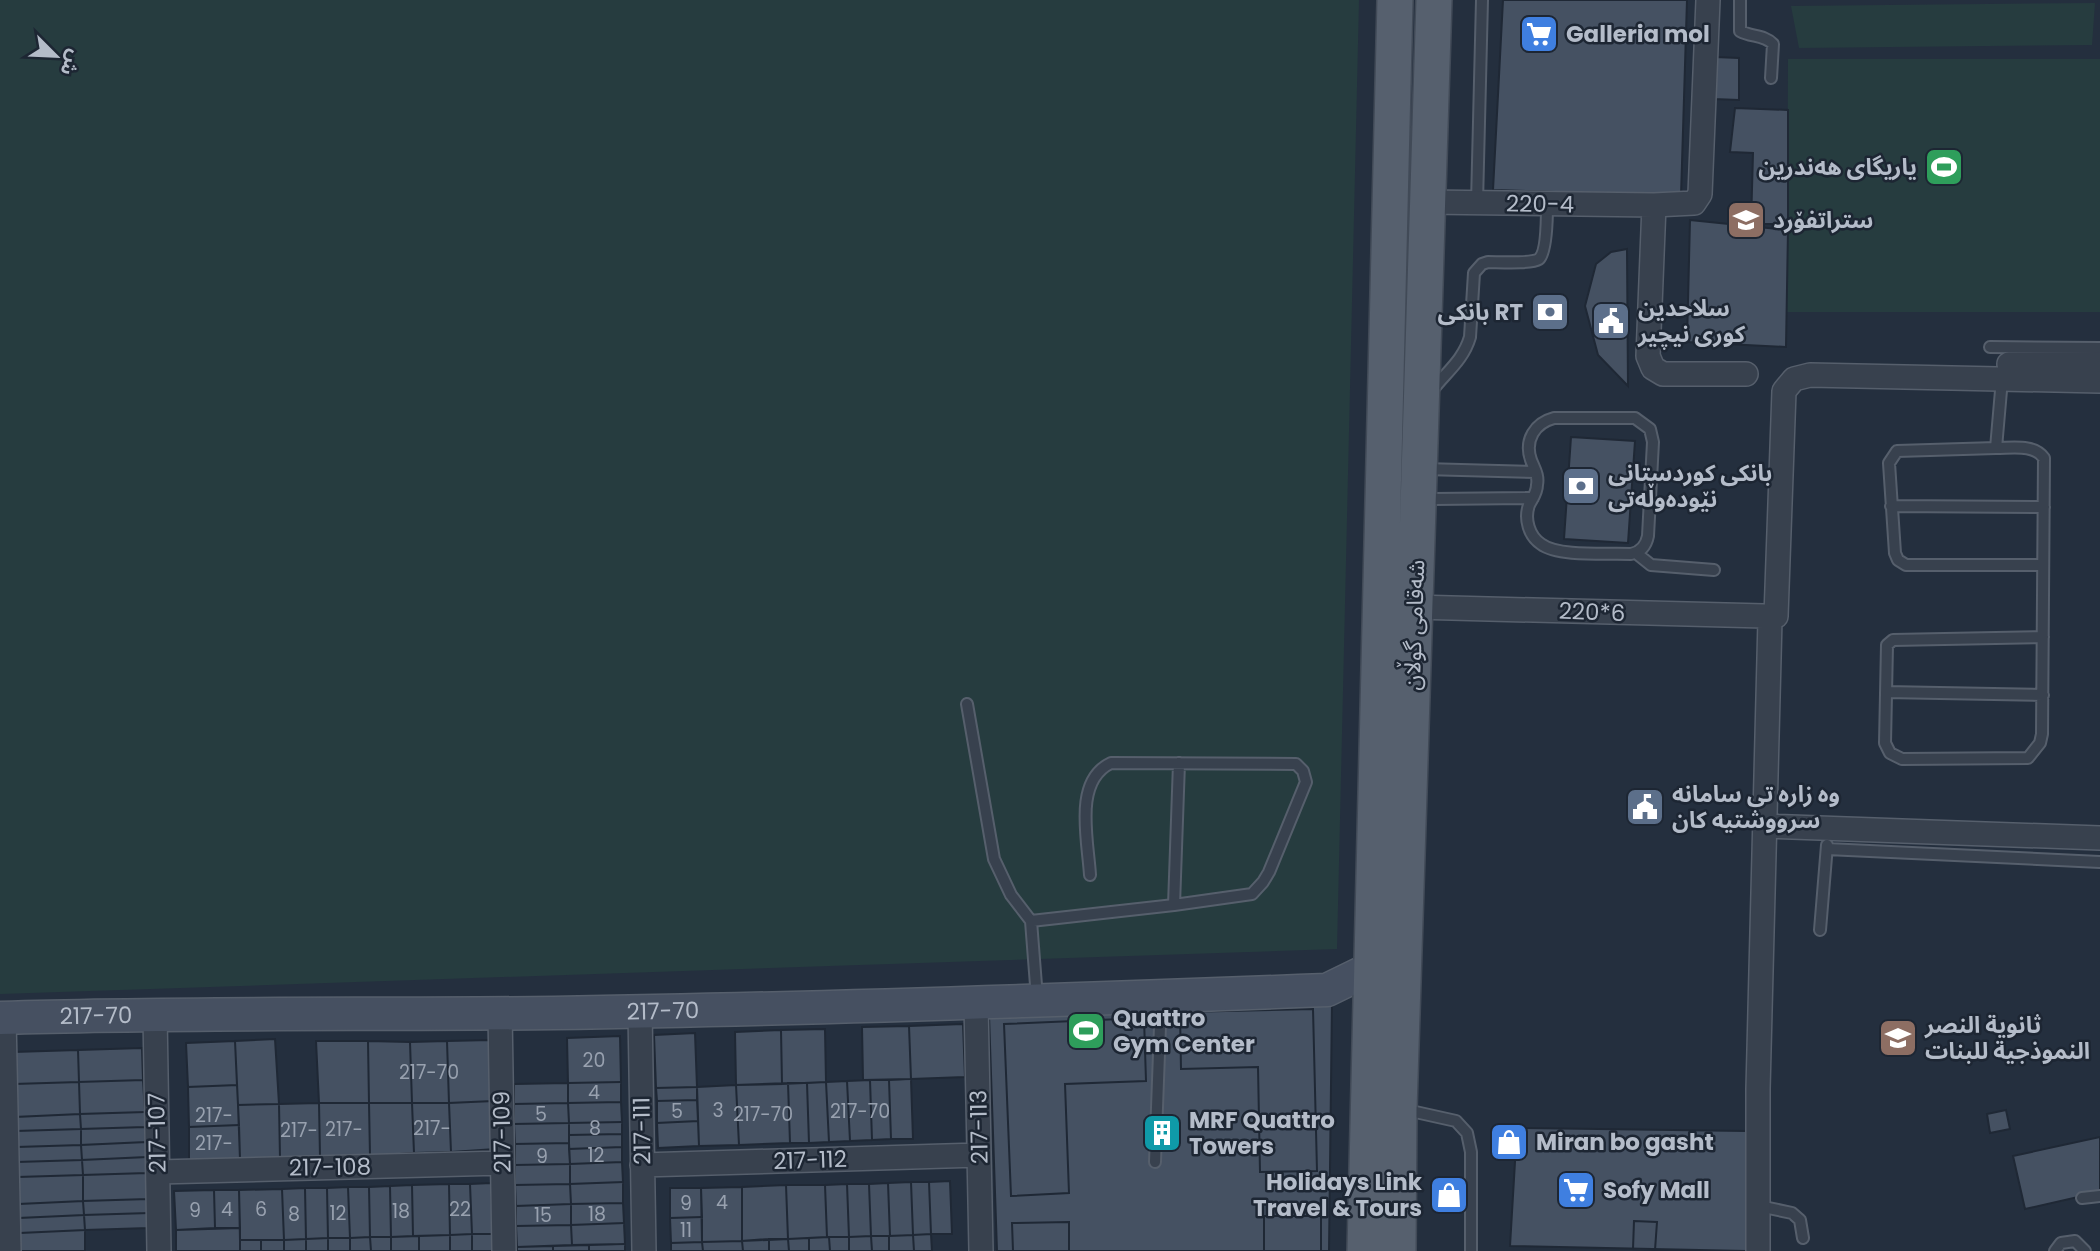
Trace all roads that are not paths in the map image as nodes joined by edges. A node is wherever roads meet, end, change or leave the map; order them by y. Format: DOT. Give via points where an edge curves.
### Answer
graph roads {
  1 [pos="1395,0"];
  2 [pos="1434,0"];
  3 [pos="1482,0"];
  4 [pos="1708,0"];
  5 [pos="1740,0"];
  6 [pos="1771,78"];
  7 [pos="1429,143"];
  8 [pos="1392,145"];
  9 [pos="1426,202"];
  10 [pos="1477,203"];
  11 [pos="1548,204"];
  12 [pos="1654,205"];
  13 [pos="1990,347"];
  14 [pos="2100,348"];
  15 [pos="2100,363"];
  16 [pos="1746,374"];
  17 [pos="2002,379"];
  18 [pos="2100,381"];
  19 [pos="1422,411"];
  20 [pos="1996,448"];
  21 [pos="1420,468"];
  22 [pos="1536,472"];
  23 [pos="1533,498"];
  24 [pos="1892,506"];
  25 [pos="1418,507"];
  26 [pos="2044,507"];
  27 [pos="1636,553"];
  28 [pos="2043,565"];
  29 [pos="1714,570"];
  30 [pos="1414,607"];
  31 [pos="1770,617"];
  32 [pos="2043,637"];
  33 [pos="1886,692"];
  34 [pos="2043,695"];
  35 [pos="967,704"];
  36 [pos="1179,763"];
  37 [pos="1765,826"];
  38 [pos="1828,838"];
  39 [pos="2100,838"];
  40 [pos="2100,862"];
  41 [pos="1090,875"];
  42 [pos="1174,905"];
  43 [pos="1031,921"];
  44 [pos="1820,929"];
  45 [pos="1374,961"];
  46 [pos="1327,990"];
  47 [pos="1161,996"];
  48 [pos="1037,1001"];
  49 [pos="976,1003"];
  50 [pos="640,1012"];
  51 [pos="500,1013"];
  52 [pos="155,1014"];
  53 [pos="2,1018"];
  54 [pos="1372,1023"];
  55 [pos="1399,1109"];
  56 [pos="979,1155"];
  57 [pos="1155,1162"];
  58 [pos="502,1163"];
  59 [pos="642,1165"];
  60 [pos="158,1172"];
  61 [pos="3,1175"];
  62 [pos="2100,1196"];
  63 [pos="2082,1198"];
  64 [pos="1759,1206"];
  65 [pos="1803,1238"];
  66 [pos="9,1251"];
  67 [pos="159,1251"];
  68 [pos="504,1251"];
  69 [pos="644,1251"];
  70 [pos="981,1251"];
  71 [pos="1365,1251"];
  72 [pos="1398,1251"];
  73 [pos="1471,1251"];
  74 [pos="1758,1251"];
  75 [pos="2055,1251"];
  76 [pos="2085,1251"];
  1 -- 8 [label="main road, شەقامی گوڵان"];
  2 -- 7 [label="main road, شەقامی گوڵان"];
  3 -- 10 [label="lane"];
  4 -- 12 [label="street, 220-4" via="1699,198 1690,204"];
  5 -- 6 [label="lane" via="1740,31 1773,44"];
  7 -- 8 [label="main road" via="1419,127 1406,125 1396,132"];
  7 -- 9 [label="main road, شەقامی گوڵان"];
  8 -- 45 [label="main road, شەقامی گوڵان"];
  9 -- 10 [label="street, 220-4"];
  9 -- 19 [label="main road, شەقامی گوڵان"];
  10 -- 11 [label="street, 220-4"];
  11 -- 12 [label="street, 220-4"];
  11 -- 19 [label="lane" via="1540,258 1488,262 1474,273 1467,346"];
  12 -- 16 [label="street" via="1648,356 1653,368 1663,374"];
  13 -- 14 [label="lane"];
  15 -- 31 [label="street" via="1798,364 1783,372 1770,398"];
  17 -- 18 [label="street"];
  17 -- 20 [label="lane"];
  17 -- 31 [label="street" via="1810,375 1788,384 1783,398"];
  19 -- 21 [label="main road, شەقامی گوڵان"];
  20 -- 24 [label="lane" via="1897,451 1889,463"];
  20 -- 26 [label="lane" via="2040,451 2045,458"];
  21 -- 22 [label="lane"];
  21 -- 25 [label="main road, شەقامی گوڵان"];
  22 -- 23 [label="lane"];
  22 -- 27 [label="lane" via="1530,442 1535,429 1546,420 1635,418 1646,424 1653,435 1648,536"];
  23 -- 25 [label="lane" via="1434,499"];
  23 -- 27 [label="lane" via="1528,512 1530,530 1551,551"];
  24 -- 26 [label="lane"];
  24 -- 28 [label="lane" via="1895,553 1906,565"];
  25 -- 30 [label="main road, شەقامی گوڵان"];
  26 -- 28 [label="lane"];
  27 -- 29 [label="lane" via="1651,565"];
  28 -- 32 [label="lane"];
  30 -- 31 [label="street, 220*6"];
  30 -- 55 [label="main road, شەقامی گوڵان"];
  31 -- 37 [label="street"];
  32 -- 33 [label="lane" via="1893,640 1887,645"];
  32 -- 34 [label="lane"];
  33 -- 34 [label="lane"];
  33 -- 34 [label="lane" via="1885,743 1889,753 1902,759 2028,758 2040,743"];
  35 -- 43 [label="lane" via="994,859 1011,895"];
  36 -- 41 [label="lane" via="1111,763 1093,777 1086,794"];
  36 -- 42 [label="lane"];
  36 -- 42 [label="lane" via="1296,764 1306,782 1269,872 1252,894"];
  37 -- 38 [label="street"];
  37 -- 64 [label="street"];
  38 -- 39 [label="street"];
  38 -- 40 [label="lane"];
  38 -- 44 [label="lane"];
  42 -- 43 [label="lane"];
  43 -- 48 [label="lane"];
  45 -- 46 [label="street, 217-70" via="1364,972"];
  45 -- 54 [label="main road, شەقامی گوڵان"];
  46 -- 47 [label="street, 217-70"];
  46 -- 54 [label="street" via="1364,1011"];
  47 -- 48 [label="street, 217-70"];
  47 -- 57 [label="lane"];
  48 -- 49 [label="street, 217-70"];
  49 -- 50 [label="street, 217-70"];
  49 -- 56 [label="street, 217-113"];
  50 -- 51 [label="street, 217-70"];
  50 -- 59 [label="street, 217-111"];
  51 -- 52 [label="street, 217-70"];
  51 -- 58 [label="street, 217-109"];
  52 -- 53 [label="street, 217-70"];
  52 -- 60 [label="street, 217-107"];
  53 -- 61 [label="street"];
  54 -- 71 [label="main road, شەقامی گوڵان"];
  55 -- 72 [label="main road, شەقامی گوڵان"];
  55 -- 73 [label="lane" via="1456,1121 1467,1133"];
  56 -- 59 [label="street, 217-112"];
  56 -- 70 [label="street, 217-113"];
  58 -- 60 [label="street, 217-108"];
  58 -- 68 [label="street, 217-109"];
  59 -- 69 [label="street, 217-111"];
  60 -- 67 [label="street, 217-107"];
  61 -- 66 [label="street"];
  62 -- 63 [label="lane"];
  64 -- 65 [label="lane" via="1792,1213 1800,1220"];
  64 -- 74 [label="street"];
  75 -- 76 [label="lane" via="2061,1243 2075,1241"];
}
